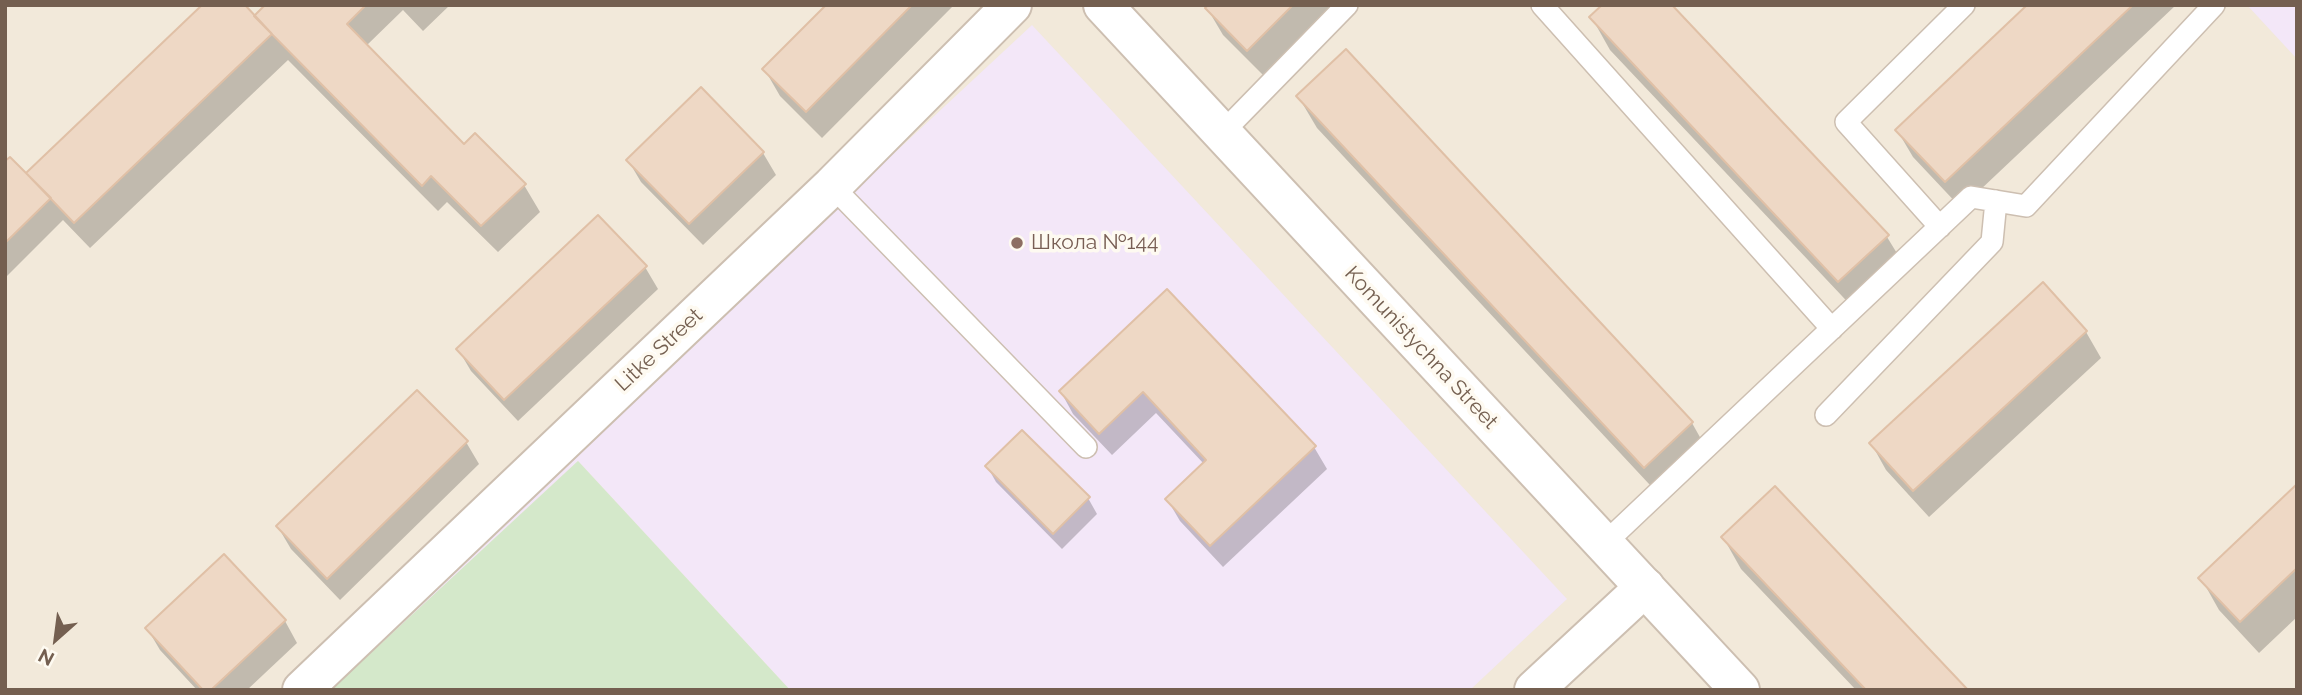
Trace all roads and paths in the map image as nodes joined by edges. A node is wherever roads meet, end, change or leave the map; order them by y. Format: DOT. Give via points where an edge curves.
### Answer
graph roads {
  1 [pos="1012,5"];
  2 [pos="1103,5"];
  3 [pos="1347,5"];
  4 [pos="1542,5"];
  5 [pos="1964,5"];
  6 [pos="2214,5"];
  7 [pos="1222,133"];
  8 [pos="832,186"];
  9 [pos="1996,201"];
  10 [pos="1940,227"];
  11 [pos="1832,329"];
  12 [pos="1826,415"];
  13 [pos="1086,447"];
  14 [pos="1604,544"];
  15 [pos="1645,587"];
  16 [pos="302,690"];
  17 [pos="1534,690"];
  18 [pos="1740,690"];
  1 -- 8 [label="street, Litke Street"];
  2 -- 7 [label="street, Komunistychna Street"];
  3 -- 7 [label="lane"];
  4 -- 11 [label="lane"];
  5 -- 10 [label="lane" via="1846,122"];
  6 -- 9 [label="lane" via="2026,206"];
  7 -- 14 [label="street, Komunistychna Street"];
  8 -- 13 [label="lane"];
  8 -- 16 [label="street, Litke Street"];
  9 -- 10 [label="lane" via="1972,197"];
  9 -- 12 [label="lane" via="1992,242"];
  10 -- 11 [label="lane"];
  11 -- 14 [label="lane"];
  14 -- 15 [label="street, Komunistychna Street"];
  15 -- 17 [label="street"];
  15 -- 18 [label="street, Komunistychna Street"];
}
